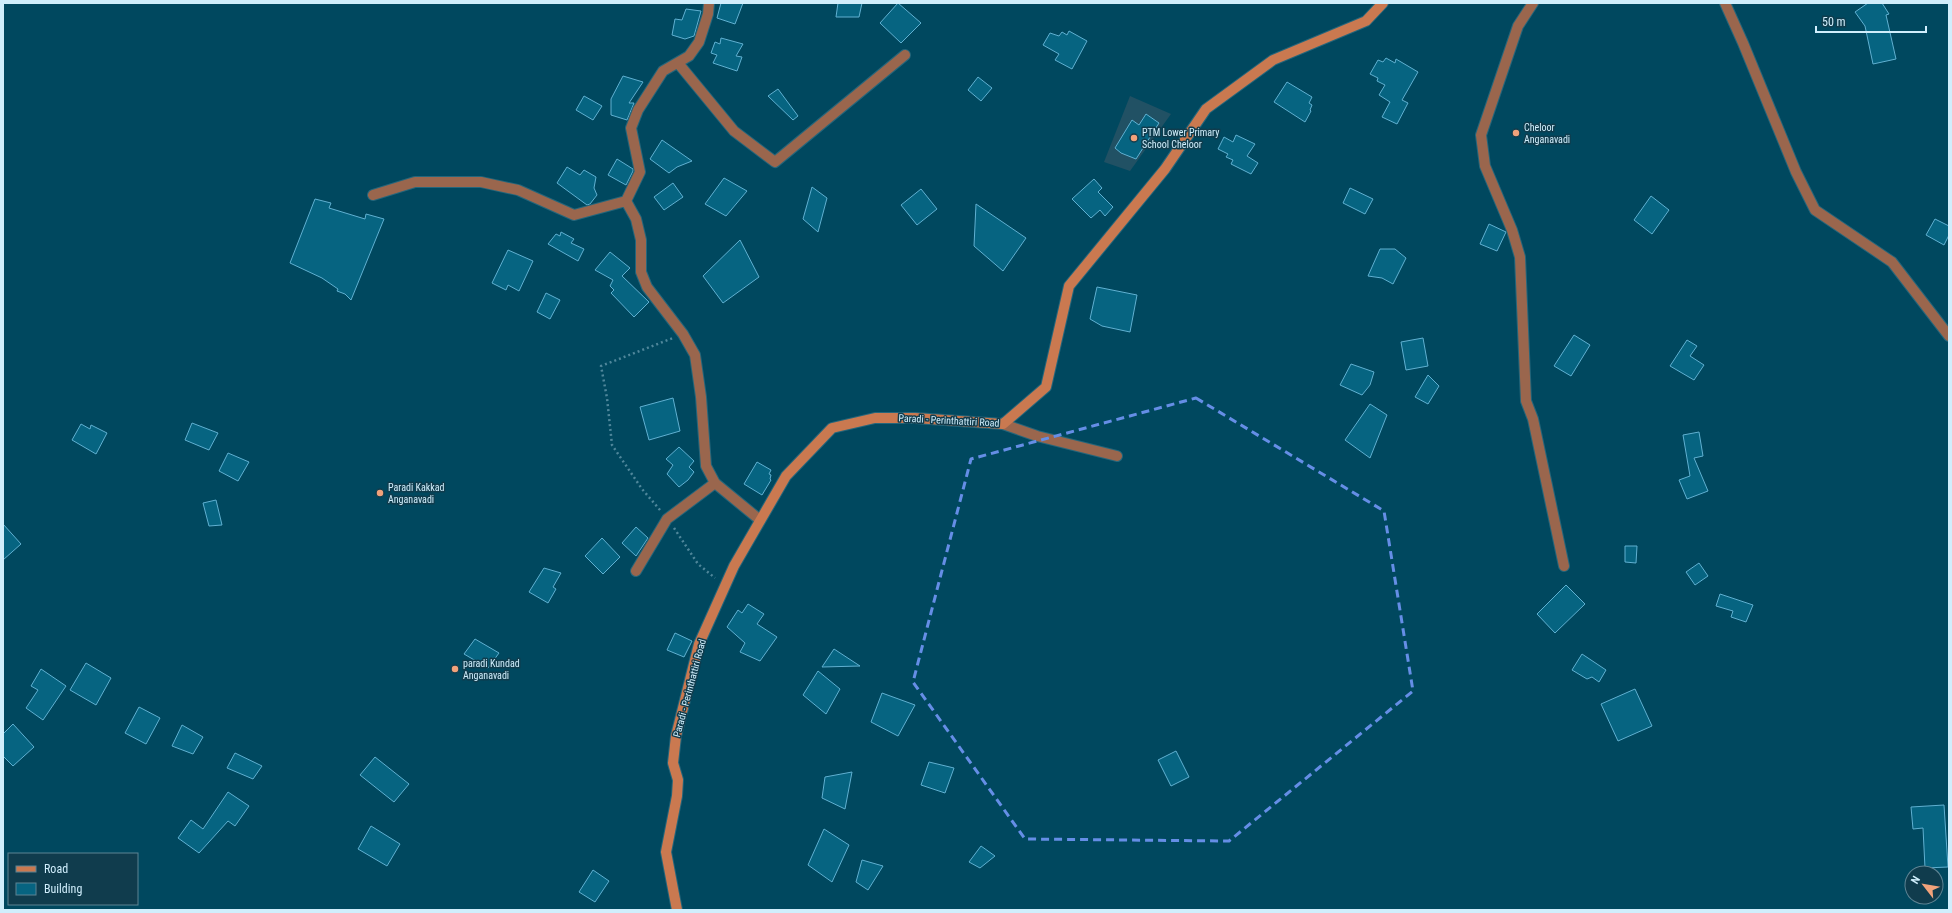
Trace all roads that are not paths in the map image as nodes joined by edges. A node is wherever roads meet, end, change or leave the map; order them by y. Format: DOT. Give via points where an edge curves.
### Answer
graph roads {
  1 [pos="709,3"];
  2 [pos="1383,3"];
  3 [pos="1533,3"];
  4 [pos="1725,3"];
  5 [pos="905,55"];
  6 [pos="678,63"];
  7 [pos="373,195"];
  8 [pos="626,201"];
  9 [pos="1949,336"];
  10 [pos="1003,424"];
  11 [pos="1118,456"];
  12 [pos="715,483"];
  13 [pos="760,520"];
  14 [pos="1564,566"];
  15 [pos="636,571"];
  16 [pos="677,910"];
  1 -- 6 [label="street" via="699,42 689,56"];
  2 -- 10 [label="main road, Paradi - Perinthattiri Road" via="1366,21 1273,60 1206,109 1165,169 1069,286 1046,386"];
  3 -- 14 [label="street" via="1518,26 1481,136 1484,166 1512,230 1520,257 1526,401 1533,420"];
  4 -- 9 [label="street" via="1796,172 1815,210 1892,262"];
  5 -- 6 [label="street" via="775,162 734,131"];
  6 -- 8 [label="street" via="663,71 638,110 631,128 640,172"];
  7 -- 8 [label="street" via="415,182 481,182 518,190 574,215"];
  8 -- 12 [label="street" via="636,219 641,240 641,272 647,287 683,334 695,355 706,466"];
  10 -- 11 [label="street" via="1037,436"];
  10 -- 13 [label="main road, Paradi - Perinthattiri Road" via="875,418 832,428 786,476"];
  12 -- 13 [label="street"];
  12 -- 15 [label="street" via="667,519"];
  13 -- 16 [label="main road, Paradi - Perinthattiri Road" via="734,566 699,644 676,736 673,762 678,780 677,796 666,852"];
}
